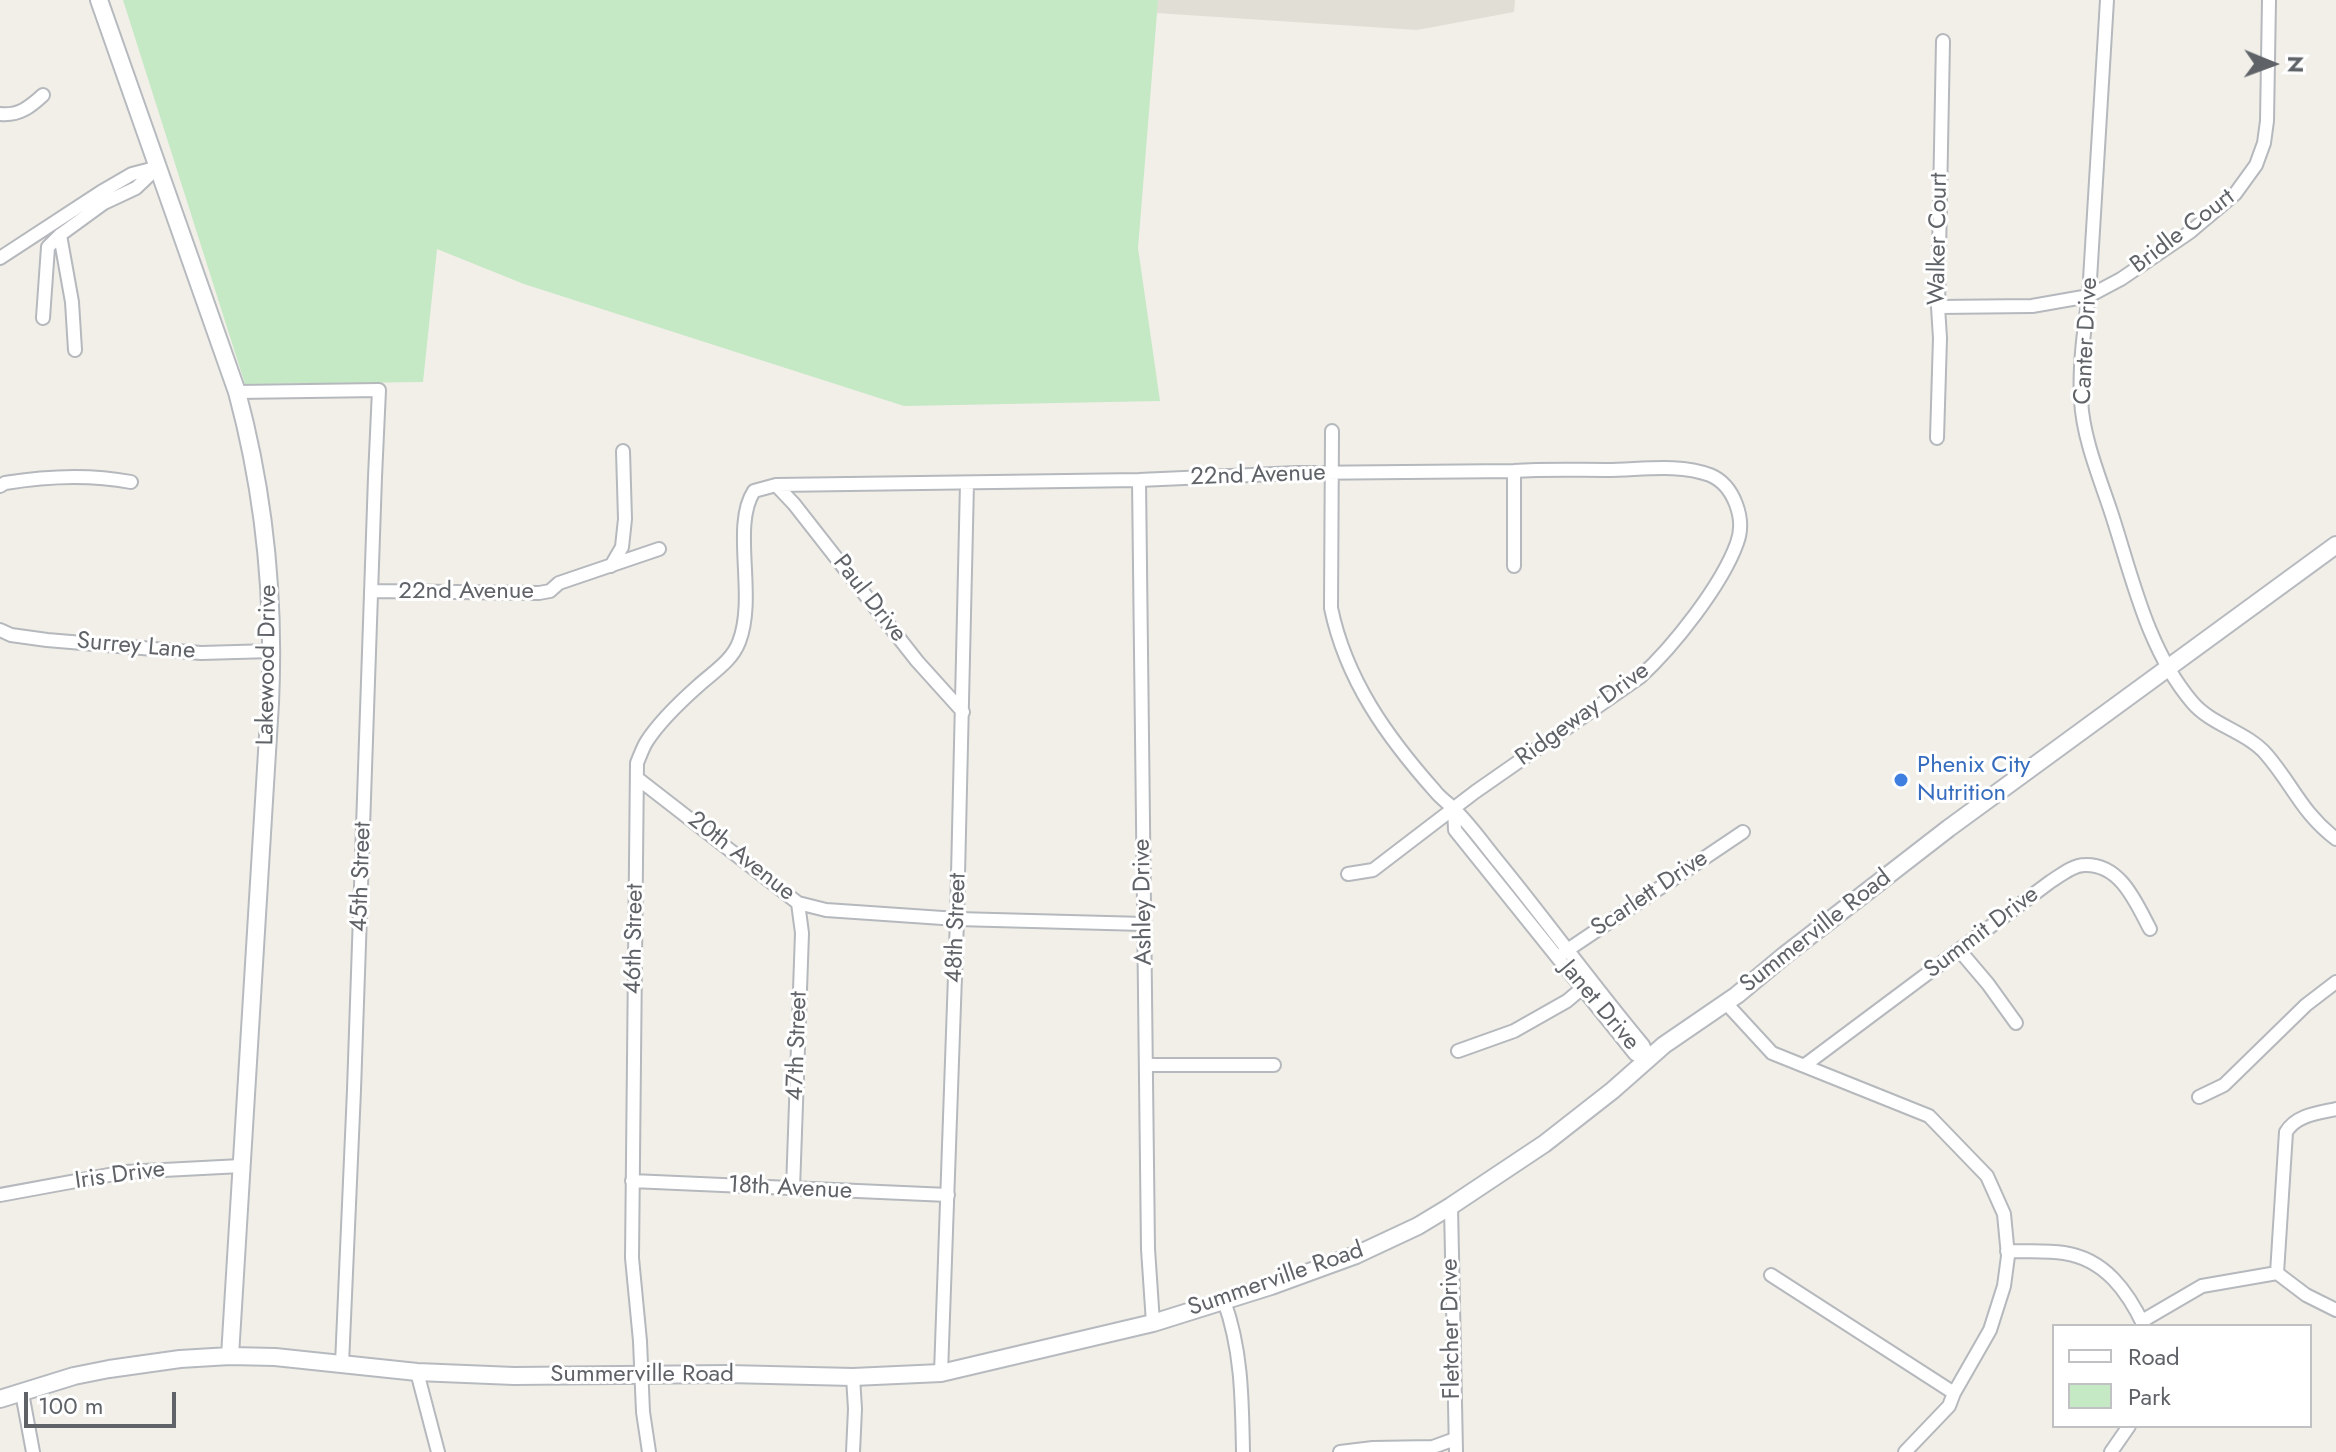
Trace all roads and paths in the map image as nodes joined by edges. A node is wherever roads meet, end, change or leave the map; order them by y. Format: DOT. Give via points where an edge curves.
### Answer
graph roads {
  1 [pos="99,0"];
  2 [pos="2107,0"];
  3 [pos="2269,0"];
  4 [pos="1943,41"];
  5 [pos="43,95"];
  6 [pos="0,114"];
  7 [pos="158,167"];
  8 [pos="60,235"];
  9 [pos="0,258"];
  10 [pos="2089,296"];
  11 [pos="1938,307"];
  12 [pos="43,318"];
  13 [pos="75,350"];
  14 [pos="237,392"];
  15 [pos="1332,431"];
  16 [pos="1937,438"];
  17 [pos="623,451"];
  18 [pos="1514,471"];
  19 [pos="1332,473"];
  20 [pos="1139,480"];
  21 [pos="131,482"];
  22 [pos="967,483"];
  23 [pos="776,485"];
  24 [pos="0,486"];
  25 [pos="1731,494"];
  26 [pos="2336,545"];
  27 [pos="659,549"];
  28 [pos="611,566"];
  29 [pos="1514,566"];
  30 [pos="371,591"];
  31 [pos="0,630"];
  32 [pos="272,651"];
  33 [pos="2167,668"];
  34 [pos="963,712"];
  35 [pos="637,778"];
  36 [pos="1454,808"];
  37 [pos="1743,832"];
  38 [pos="2336,839"];
  39 [pos="1348,874"];
  40 [pos="798,903"];
  41 [pos="957,919"];
  42 [pos="1144,924"];
  43 [pos="2150,929"];
  44 [pos="1960,951"];
  45 [pos="1563,953"];
  46 [pos="1592,979"];
  47 [pos="2336,982"];
  48 [pos="1581,988"];
  49 [pos="1725,1002"];
  50 [pos="2016,1023"];
  51 [pos="1458,1051"];
  52 [pos="1649,1059"];
  53 [pos="1147,1065"];
  54 [pos="1274,1065"];
  55 [pos="1805,1065"];
  56 [pos="2199,1097"];
  57 [pos="2336,1109"];
  58 [pos="241,1166"];
  59 [pos="632,1181"];
  60 [pos="793,1189"];
  61 [pos="0,1195"];
  62 [pos="948,1195"];
  63 [pos="1451,1206"];
  64 [pos="2007,1251"];
  65 [pos="2277,1273"];
  66 [pos="1771,1275"];
  67 [pos="1224,1301"];
  68 [pos="2336,1310"];
  69 [pos="1153,1323"];
  70 [pos="2143,1324"];
  71 [pos="230,1356"];
  72 [pos="342,1364"];
  73 [pos="417,1372"];
  74 [pos="941,1373"];
  75 [pos="643,1376"];
  76 [pos="853,1377"];
  77 [pos="22,1393"];
  78 [pos="1954,1393"];
  79 [pos="0,1399"];
  80 [pos="2128,1428"];
  81 [pos="1455,1446"];
  82 [pos="33,1452"];
  83 [pos="438,1452"];
  84 [pos="649,1452"];
  85 [pos="853,1452"];
  86 [pos="1243,1452"];
  87 [pos="1340,1452"];
  88 [pos="1905,1452"];
  89 [pos="2111,1452"];
  1 -- 7 [label="main road, Lakewood Drive"];
  2 -- 10 [label="street, Canter Drive"];
  3 -- 10 [label="street, Bridle Court" via="2267,121 2256,165 2235,194 2190,232"];
  4 -- 11 [label="street, Walker Court"];
  5 -- 6 [label="street" via="27,109"];
  7 -- 8 [label="street" via="136,188 104,203"];
  7 -- 9 [label="street" via="132,174"];
  7 -- 14 [label="main road, Lakewood Drive"];
  8 -- 12 [label="street" via="48,247"];
  8 -- 13 [label="street"];
  10 -- 11 [label="street, Bridle Court" via="2032,306"];
  10 -- 33 [label="street, Canter Drive" via="2080,399 2084,423 2145,617"];
  11 -- 16 [label="street, Walker Court"];
  14 -- 30 [label="street, 45th Street" via="379,390"];
  14 -- 32 [label="main road, Lakewood Drive" via="265,529"];
  15 -- 19 [label="street, Janet Drive"];
  17 -- 28 [label="street" via="622,547"];
  18 -- 19 [label="street, 22nd Avenue"];
  18 -- 25 [label="street, 22nd Avenue" via="1690,469 1713,476"];
  18 -- 29 [label="street"];
  19 -- 20 [label="street, 22nd Avenue"];
  19 -- 36 [label="street, Janet Drive" via="1331,608 1348,666 1385,728"];
  20 -- 22 [label="street, 22nd Avenue"];
  20 -- 42 [label="street, Ashley Drive"];
  21 -- 24 [label="street" via="42,477"];
  22 -- 23 [label="street, 22nd Avenue"];
  22 -- 34 [label="street, 48th Street"];
  23 -- 34 [label="street, Paul Drive"];
  23 -- 35 [label="street, 46th Street" via="754,491 747,502 745,624 738,646 647,741"];
  25 -- 36 [label="street, Ridgeway Drive" via="1739,517 1738,542 1674,643 1640,677"];
  26 -- 33 [label="main road, Summerville Road"];
  27 -- 28 [label="street, 22nd Avenue"];
  28 -- 30 [label="street, 22nd Avenue" via="539,593"];
  30 -- 72 [label="street, 45th Street"];
  31 -- 32 [label="street, Surrey Lane" via="47,640 201,653"];
  32 -- 58 [label="main road, Lakewood Drive"];
  33 -- 38 [label="street, Canter Drive" via="2194,705 2265,752 2304,809"];
  33 -- 49 [label="main road, Summerville Road"];
  34 -- 41 [label="street, 48th Street"];
  35 -- 40 [label="street, 20th Avenue"];
  35 -- 59 [label="street, 46th Street"];
  36 -- 39 [label="street, Ridgeway Drive" via="1373,870"];
  36 -- 45 [label="street, Janet Drive"];
  37 -- 45 [label="street, Scarlett Drive"];
  40 -- 41 [label="street, 20th Avenue" via="826,910"];
  40 -- 60 [label="street, 47th Street" via="802,933"];
  41 -- 42 [label="street, 20th Avenue"];
  41 -- 62 [label="street, 48th Street"];
  42 -- 53 [label="street, Ashley Drive"];
  43 -- 44 [label="street, Summit Drive" via="2118,878 2084,865 2050,882"];
  44 -- 50 [label="street"];
  44 -- 55 [label="street, Summit Drive"];
  45 -- 46 [label="street, Janet Drive"];
  45 -- 48 [label="street, Janet Drive"];
  46 -- 48 [label="street"];
  46 -- 52 [label="street, Janet Drive"];
  47 -- 56 [label="street" via="2224,1085"];
  48 -- 51 [label="street" via="1514,1031"];
  48 -- 52 [label="street, Janet Drive" via="1635,1054"];
  49 -- 52 [label="main road, Summerville Road"];
  49 -- 55 [label="street" via="1772,1053"];
  52 -- 63 [label="main road, Summerville Road" via="1544,1144"];
  53 -- 54 [label="street"];
  53 -- 69 [label="street, Ashley Drive"];
  55 -- 64 [label="street" via="1929,1116 1987,1176 2004,1214"];
  57 -- 65 [label="street" via="2288,1126"];
  58 -- 61 [label="street, Iris Drive" via="125,1172"];
  58 -- 71 [label="main road, Lakewood Drive"];
  59 -- 60 [label="street, 18th Avenue"];
  59 -- 75 [label="street, 46th Street" via="632,1258"];
  60 -- 62 [label="street, 18th Avenue"];
  62 -- 74 [label="street, 48th Street"];
  63 -- 67 [label="main road, Summerville Road" via="1356,1255"];
  63 -- 81 [label="street, Fletcher Drive"];
  64 -- 70 [label="street" via="2068,1253 2098,1266 2117,1281"];
  64 -- 78 [label="street" via="2004,1286 1990,1330"];
  65 -- 68 [label="street"];
  65 -- 70 [label="street" via="2202,1286"];
  66 -- 78 [label="street"];
  67 -- 69 [label="main road, Summerville Road"];
  67 -- 86 [label="street" via="1242,1379"];
  69 -- 74 [label="main road, Summerville Road"];
  71 -- 72 [label="main road, Summerville Road"];
  71 -- 77 [label="main road, Summerville Road" via="109,1369"];
  72 -- 73 [label="main road, Summerville Road"];
  73 -- 75 [label="main road, Summerville Road"];
  73 -- 83 [label="street"];
  74 -- 76 [label="main road, Summerville Road"];
  75 -- 76 [label="main road, Summerville Road"];
  75 -- 84 [label="street, 46th Street"];
  76 -- 85 [label="street"];
  77 -- 79 [label="main road, Summerville Road"];
  77 -- 82 [label="street"];
  78 -- 88 [label="street" via="1949,1406"];
  80 -- 89 [label="street"];
  81 -- 87 [label="street"];
}
